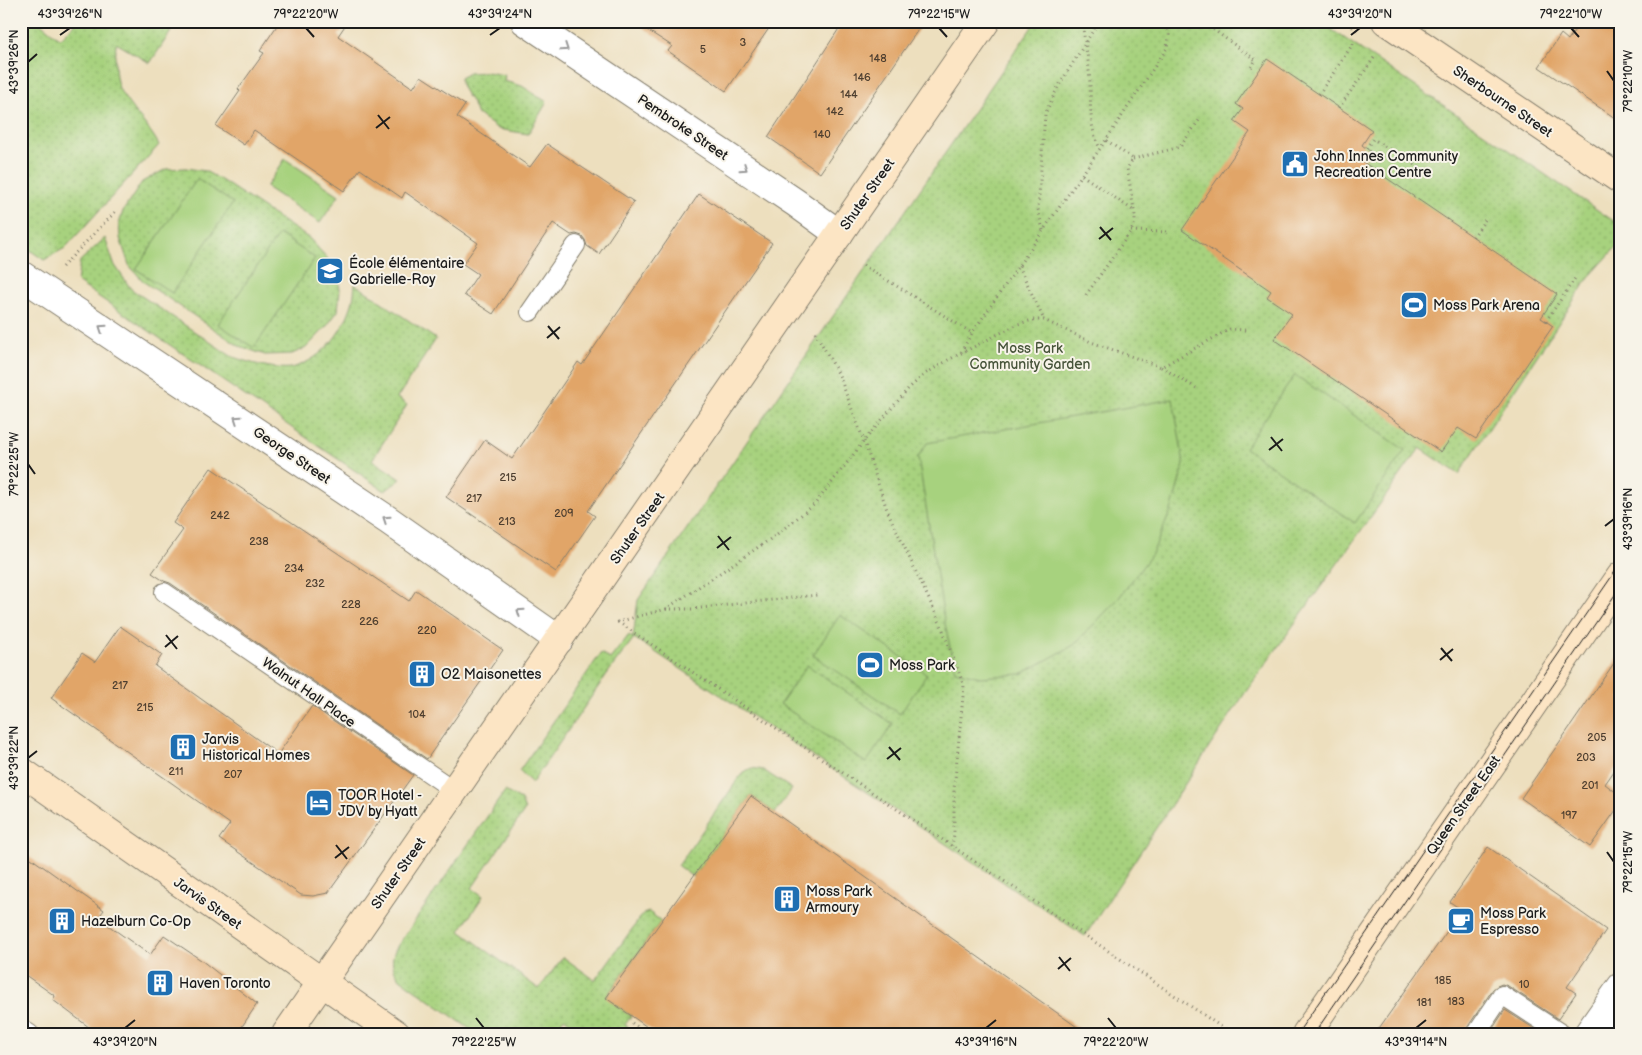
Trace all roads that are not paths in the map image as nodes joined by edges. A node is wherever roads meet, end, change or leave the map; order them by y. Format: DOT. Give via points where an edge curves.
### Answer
graph roads {
  1 [pos="525,21"];
  2 [pos="986,21"];
  3 [pos="1386,21"];
  4 [pos="1621,180"];
  5 [pos="839,234"];
  6 [pos="576,245"];
  7 [pos="21,275"];
  8 [pos="530,312"];
  9 [pos="1621,576"];
  10 [pos="164,592"];
  11 [pos="560,640"];
  12 [pos="21,771"];
  13 [pos="455,791"];
  14 [pos="322,982"];
  15 [pos="1621,987"];
  16 [pos="21,1028"];
  17 [pos="30,1034"];
  18 [pos="286,1034"];
  19 [pos="396,1034"];
  20 [pos="1306,1034"];
  21 [pos="1476,1034"];
  22 [pos="1562,1034"];
  23 [pos="1588,1034"];
  1 -- 5 [label="street, Pembroke Street, one-way"];
  2 -- 5 [label="street, Shuter Street"];
  3 -- 4 [label="street, Sherbourne Street"];
  5 -- 11 [label="street, Shuter Street"];
  6 -- 8 [label="lane"];
  11 -- 7 [label="street, George Street, one-way" via="388,520"];
  9 -- 20 [label="street, Queen Street East"];
  10 -- 13 [label="lane, Walnut Hall Place"];
  11 -- 13 [label="street, Shuter Street"];
  12 -- 14 [label="street, Jarvis Street"];
  13 -- 14 [label="street, Shuter Street"];
  14 -- 18 [label="street, Shuter Street"];
  14 -- 19 [label="street, Jarvis Street"];
  15 -- 23 [label="street"];
  16 -- 17 [label="lane"];
  21 -- 22 [label="lane" via="1502,995"];
}
